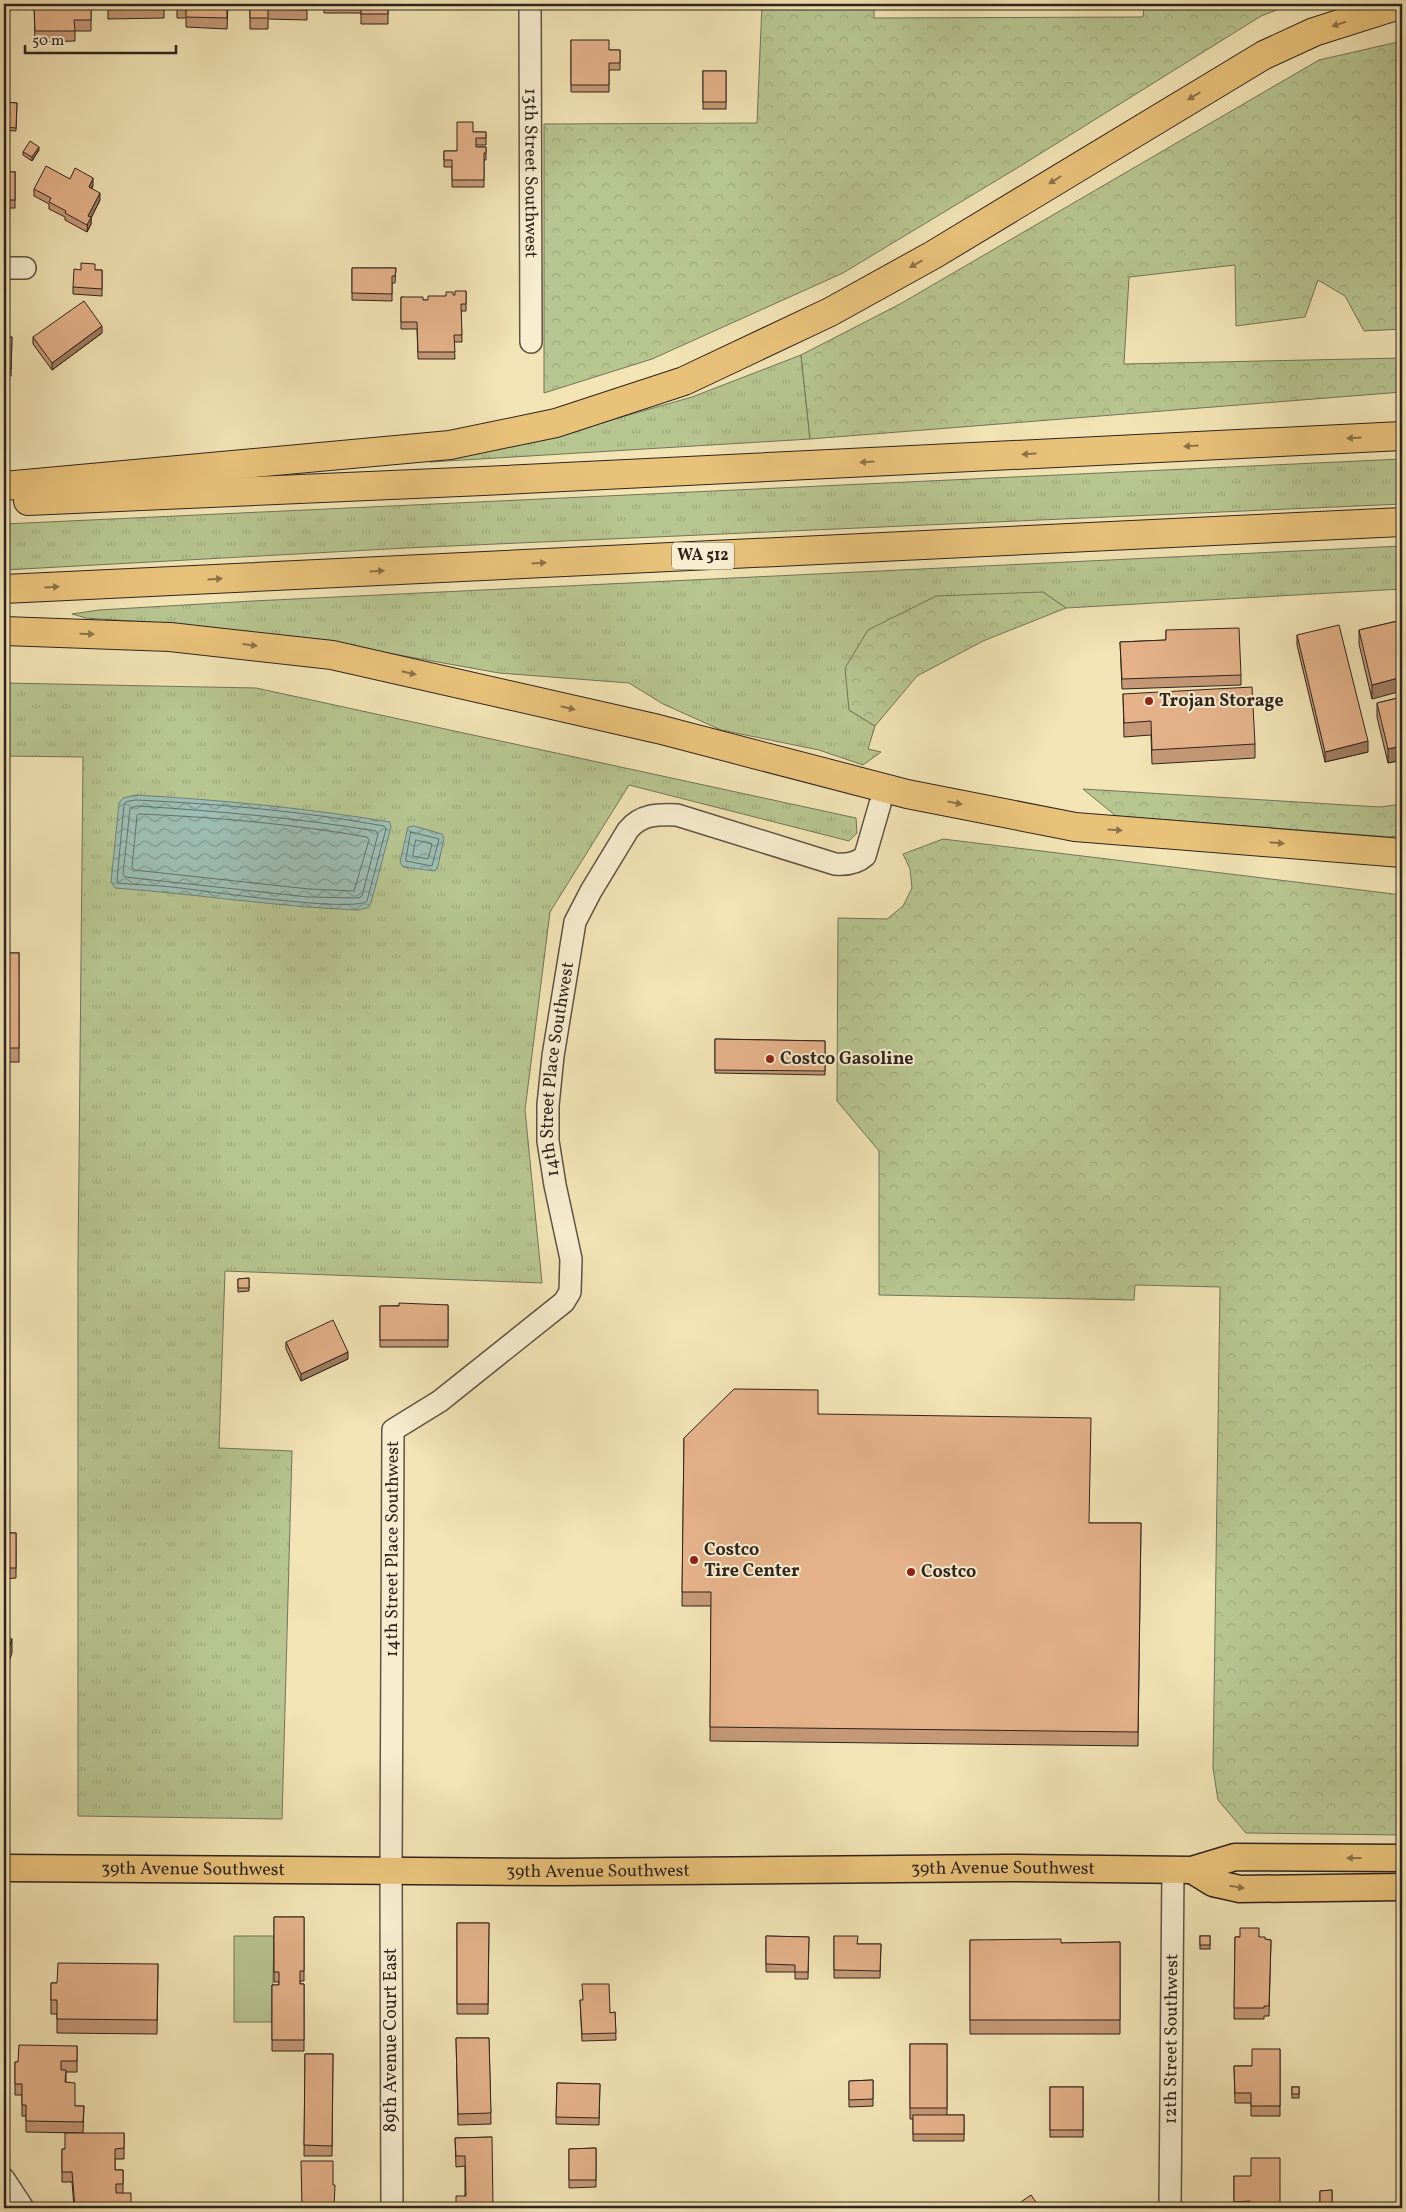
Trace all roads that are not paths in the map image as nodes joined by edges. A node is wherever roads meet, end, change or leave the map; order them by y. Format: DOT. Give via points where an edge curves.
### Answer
graph roads {
  1 [pos="530,4"];
  2 [pos="1402,4"];
  3 [pos="4,268"];
  4 [pos="25,268"];
  5 [pos="531,342"];
  6 [pos="1402,436"];
  7 [pos="4,486"];
  8 [pos="4,502"];
  9 [pos="1402,522"];
  10 [pos="4,589"];
  11 [pos="4,631"];
  12 [pos="880,804"];
  13 [pos="1402,853"];
  14 [pos="1402,1858"];
  15 [pos="4,1868"];
  16 [pos="1183,1870"];
  17 [pos="390,1871"];
  18 [pos="1402,1887"];
  19 [pos="4,2179"];
  20 [pos="23,2208"];
  21 [pos="392,2208"];
  22 [pos="1170,2208"];
  1 -- 5 [label="street, 13th Street Southwest"];
  2 -- 7 [label="highway, one-way" via="1314,32 1264,55 933,255 830,312 684,381 556,423 450,445"];
  3 -- 4 [label="street"];
  6 -- 8 [label="highway, one-way" via="483,482"];
  10 -- 9 [label="highway, WA 512, one-way"];
  11 -- 13 [label="highway, one-way" via="170,637 332,655 658,729 908,794 1075,827"];
  12 -- 17 [label="street, 14th Street Place Southwest" via="865,856 844,865 688,817 650,815 628,830 575,922 553,1056 548,1117 551,1163 571,1260 570,1292 564,1302 440,1402 393,1430"];
  14 -- 16 [label="main road, 39th Avenue Southwest, one-way" via="1235,1858"];
  15 -- 17 [label="main road, 39th Avenue Southwest"];
  16 -- 17 [label="main road, 39th Avenue Southwest"];
  16 -- 18 [label="main road, one-way" via="1213,1883 1240,1889"];
  16 -- 22 [label="street, 12th Street Southwest"];
  17 -- 21 [label="street, 89th Avenue Court East"];
  19 -- 20 [label="street"];
}
